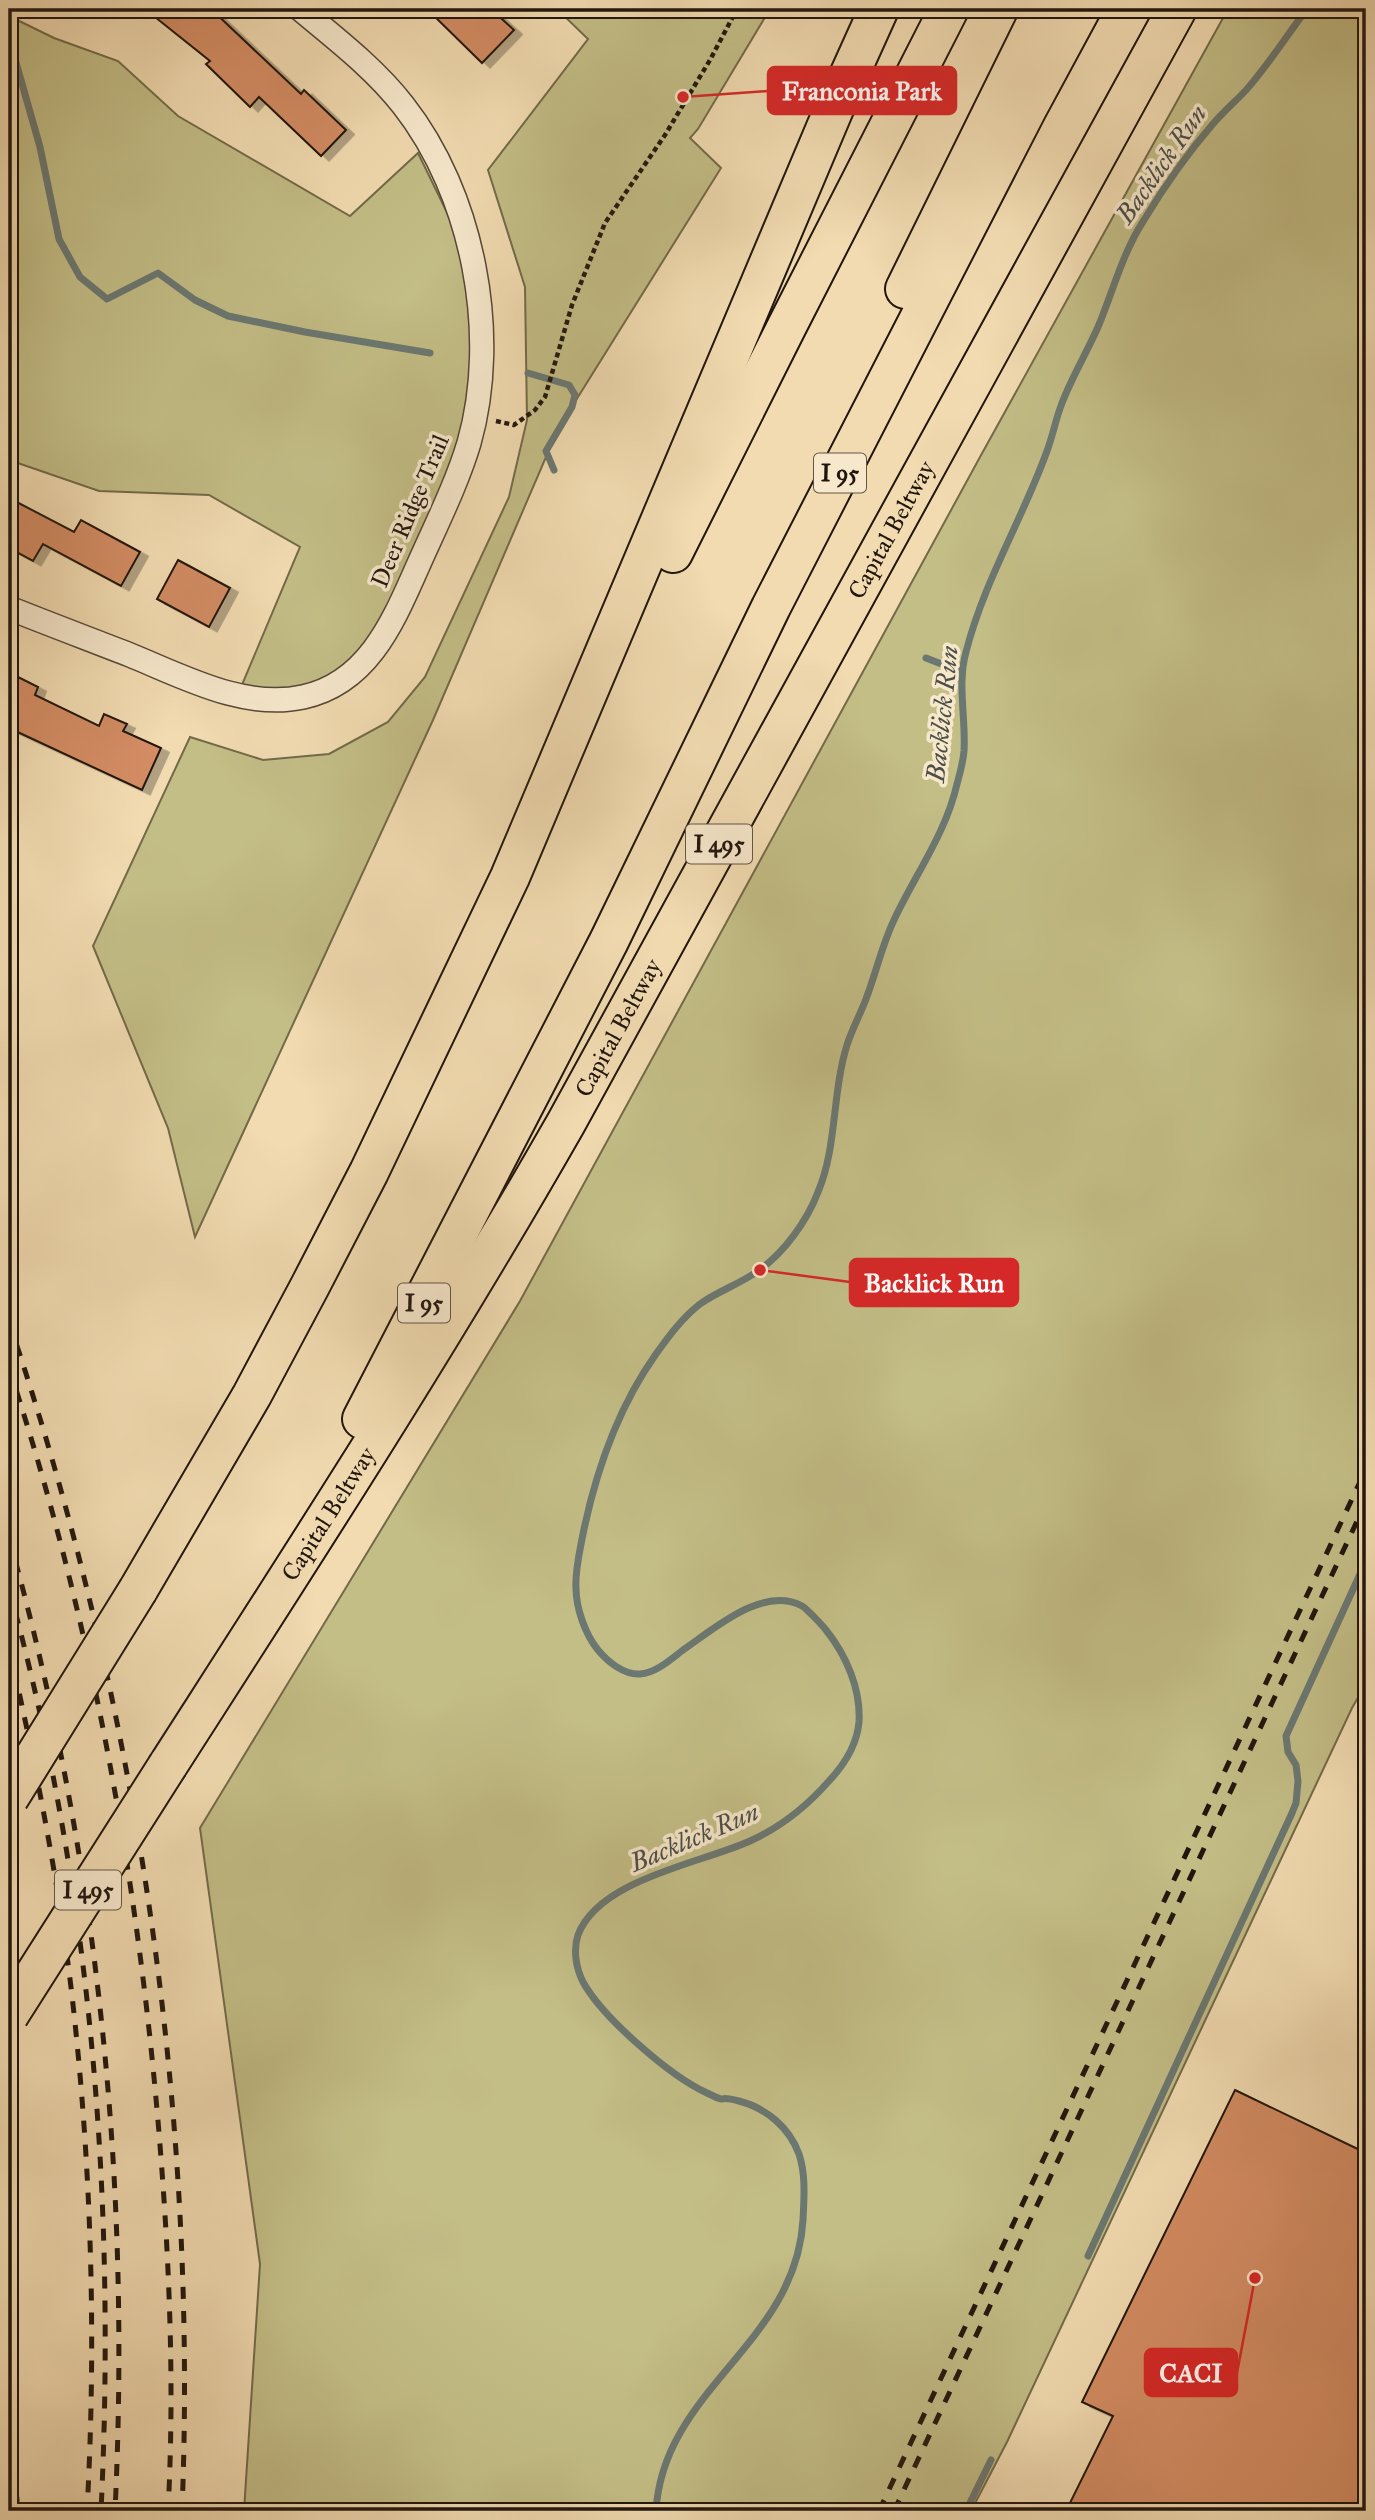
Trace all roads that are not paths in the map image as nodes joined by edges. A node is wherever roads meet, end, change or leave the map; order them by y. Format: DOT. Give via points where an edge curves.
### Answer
graph roads {
  1 [pos="300,9"];
  2 [pos="880,9"];
  3 [pos="949,9"];
  4 [pos="1043,9"];
  5 [pos="1081,9"];
  6 [pos="1177,9"];
  7 [pos="9,608"];
  8 [pos="510,877"];
  9 [pos="609,942"];
  10 [pos="234,1662"];
  11 [pos="168,1765"];
  12 [pos="9,1798"];
  13 [pos="9,2015"];
  1 -- 7 [label="street, Deer Ridge Trail" via="369,67 404,105 433,151 460,210 478,288 483,338 469,441 391,626 370,657 350,675 303,697 261,700 194,680"];
  2 -- 8 [label="highway"];
  3 -- 8 [label="highway"];
  4 -- 9 [label="highway" via="904,291"];
  5 -- 9 [label="highway, I 95" via="771,607"];
  6 -- 10 [label="highway, Capital Beltway / I 495" via="509,1224"];
  8 -- 12 [label="highway, bridge" via="369,1172 245,1407"];
  9 -- 10 [label="highway, I 95"];
  10 -- 11 [label="highway, Capital Beltway / I 95"];
  11 -- 13 [label="highway, Capital Beltway / I 495, bridge"];
}
